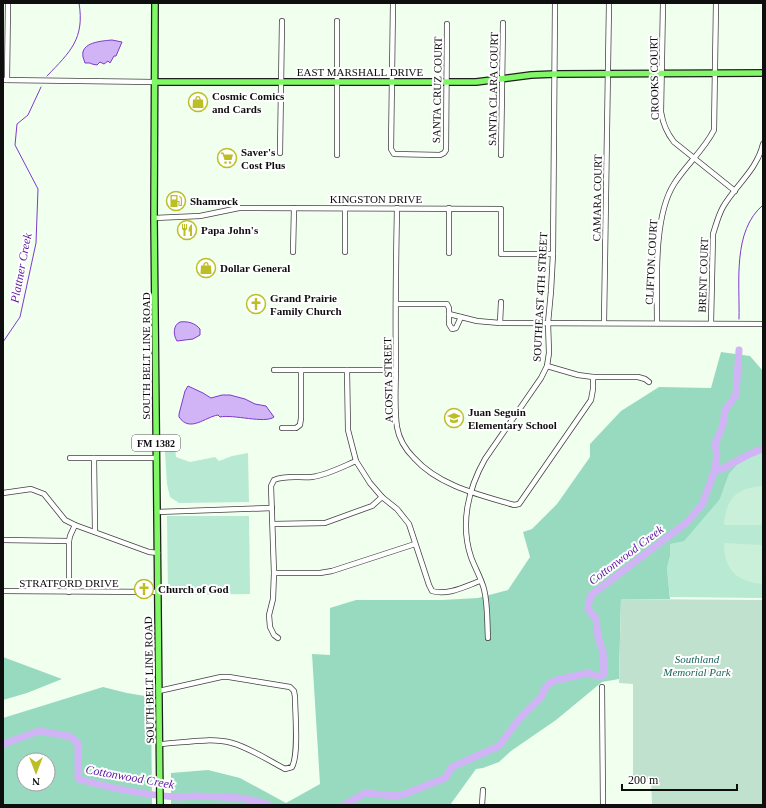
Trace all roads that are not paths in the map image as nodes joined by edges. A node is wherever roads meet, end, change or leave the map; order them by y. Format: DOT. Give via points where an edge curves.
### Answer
graph roads {
  1 [pos="8,3"];
  2 [pos="155,3"];
  3 [pos="393,3"];
  4 [pos="556,3"];
  5 [pos="609,3"];
  6 [pos="663,3"];
  7 [pos="716,3"];
  8 [pos="282,21"];
  9 [pos="337,21"];
  10 [pos="503,23"];
  11 [pos="447,24"];
  12 [pos="555,74"];
  13 [pos="608,74"];
  14 [pos="661,74"];
  15 [pos="716,74"];
  16 [pos="763,74"];
  17 [pos="502,79"];
  18 [pos="5,80"];
  19 [pos="281,81"];
  20 [pos="155,82"];
  21 [pos="337,82"];
  22 [pos="392,82"];
  23 [pos="447,82"];
  24 [pos="763,144"];
  25 [pos="280,154"];
  26 [pos="337,155"];
  27 [pos="500,155"];
  28 [pos="694,158"];
  29 [pos="735,191"];
  30 [pos="294,208"];
  31 [pos="345,208"];
  32 [pos="397,208"];
  33 [pos="449,208"];
  34 [pos="154,218"];
  35 [pos="293,252"];
  36 [pos="345,252"];
  37 [pos="449,253"];
  38 [pos="553,254"];
  39 [pos="501,302"];
  40 [pos="396,304"];
  41 [pos="449,314"];
  42 [pos="461,317"];
  43 [pos="500,323"];
  44 [pos="548,323"];
  45 [pos="604,323"];
  46 [pos="656,323"];
  47 [pos="711,323"];
  48 [pos="763,324"];
  49 [pos="547,366"];
  50 [pos="274,370"];
  51 [pos="301,370"];
  52 [pos="347,370"];
  53 [pos="396,370"];
  54 [pos="593,377"];
  55 [pos="649,382"];
  56 [pos="282,428"];
  57 [pos="70,458"];
  58 [pos="94,458"];
  59 [pos="156,458"];
  60 [pos="356,461"];
  61 [pos="470,492"];
  62 [pos="3,493"];
  63 [pos="382,497"];
  64 [pos="272,508"];
  65 [pos="158,512"];
  66 [pos="273,524"];
  67 [pos="75,525"];
  68 [pos="95,532"];
  69 [pos="3,540"];
  70 [pos="69,541"];
  71 [pos="415,544"];
  72 [pos="158,552"];
  73 [pos="274,573"];
  74 [pos="480,581"];
  75 [pos="3,591"];
  76 [pos="69,592"];
  77 [pos="158,592"];
  78 [pos="278,638"];
  79 [pos="488,638"];
  80 [pos="602,687"];
  81 [pos="159,691"];
  82 [pos="160,744"];
  83 [pos="483,790"];
  84 [pos="160,805"];
  85 [pos="482,805"];
  86 [pos="603,805"];
  1 -- 18 [label="street"];
  2 -- 20 [label="main road, SOUTH BELT LINE ROAD / FM 1382"];
  3 -- 22 [label="street"];
  4 -- 12 [label="street, SOUTHEAST 4TH STREET"];
  5 -- 13 [label="street, CAMARA COURT"];
  6 -- 14 [label="street, CROOKS COURT"];
  7 -- 15 [label="street, CLIFTON COURT"];
  8 -- 19 [label="street"];
  9 -- 21 [label="street"];
  10 -- 17 [label="street, SANTA CLARA COURT"];
  11 -- 23 [label="street, SANTA CRUZ COURT"];
  12 -- 13 [label="main road, EAST MARSHALL DRIVE"];
  12 -- 17 [label="main road, EAST MARSHALL DRIVE"];
  12 -- 38 [label="street, SOUTHEAST 4TH STREET"];
  13 -- 14 [label="main road, EAST MARSHALL DRIVE"];
  13 -- 45 [label="street, CAMARA COURT"];
  14 -- 15 [label="main road, EAST MARSHALL DRIVE"];
  14 -- 28 [label="street, CROOKS COURT" via="661,112 664,127 674,142"];
  15 -- 16 [label="main road, EAST MARSHALL DRIVE"];
  15 -- 28 [label="street, CLIFTON COURT" via="714,130"];
  17 -- 23 [label="main road, EAST MARSHALL DRIVE"];
  17 -- 27 [label="street, SANTA CLARA COURT"];
  18 -- 20 [label="street, EAST MARSHALL DRIVE"];
  19 -- 20 [label="main road, EAST MARSHALL DRIVE"];
  19 -- 21 [label="main road, EAST MARSHALL DRIVE"];
  19 -- 25 [label="street"];
  20 -- 34 [label="main road, SOUTH BELT LINE ROAD / FM 1382"];
  21 -- 22 [label="main road, EAST MARSHALL DRIVE"];
  21 -- 26 [label="street"];
  22 -- 23 [label="main road, EAST MARSHALL DRIVE"];
  22 -- 23 [label="street, SANTA CRUZ COURT" via="391,149 394,154 440,156 446,150"];
  24 -- 29 [label="street, BRENT COURT" via="755,164"];
  28 -- 29 [label="street, CROOKS COURT"];
  28 -- 46 [label="street, CLIFTON COURT" via="673,184 660,224"];
  29 -- 47 [label="street, BRENT COURT" via="723,207 713,234"];
  30 -- 31 [label="street, KINGSTON DRIVE"];
  30 -- 34 [label="street, KINGSTON DRIVE" via="239,208 200,216"];
  30 -- 35 [label="street"];
  31 -- 32 [label="street, KINGSTON DRIVE"];
  31 -- 36 [label="street"];
  32 -- 33 [label="street, KINGSTON DRIVE"];
  32 -- 40 [label="street, ACOSTA STREET"];
  33 -- 37 [label="street"];
  33 -- 38 [label="street, KINGSTON DRIVE" via="501,209 502,254"];
  34 -- 59 [label="main road, SOUTH BELT LINE ROAD / FM 1382"];
  38 -- 44 [label="street, SOUTHEAST 4TH STREET"];
  39 -- 43 [label="street"];
  40 -- 41 [label="street" via="447,304"];
  40 -- 53 [label="street, ACOSTA STREET"];
  41 -- 42 [label="street"];
  41 -- 42 [label="street" via="452,329 456,328"];
  42 -- 43 [label="street"];
  43 -- 44 [label="street"];
  44 -- 45 [label="street"];
  44 -- 49 [label="street, SOUTHEAST 4TH STREET"];
  45 -- 46 [label="street"];
  46 -- 47 [label="street"];
  47 -- 48 [label="street"];
  49 -- 54 [label="street"];
  49 -- 61 [label="street, SOUTHEAST 4TH STREET" via="542,378 485,459"];
  50 -- 51 [label="street"];
  51 -- 52 [label="street"];
  51 -- 56 [label="street" via="300,425 296,428"];
  52 -- 53 [label="street"];
  52 -- 60 [label="street" via="348,430"];
  53 -- 61 [label="street, ACOSTA STREET" via="397,427 403,444 425,469 442,480"];
  54 -- 55 [label="street" via="638,377"];
  54 -- 61 [label="street, ACOSTA STREET" via="591,400 519,504 514,505"];
  57 -- 58 [label="street"];
  58 -- 59 [label="street"];
  58 -- 68 [label="street"];
  59 -- 65 [label="main road, SOUTH BELT LINE ROAD / FM 1382"];
  60 -- 63 [label="street"];
  60 -- 64 [label="street" via="314,476 281,477 274,480 271,486"];
  61 -- 74 [label="street, SOUTHEAST 4TH STREET" via="467,540"];
  62 -- 67 [label="street" via="32,489 44,494 65,520"];
  63 -- 66 [label="street" via="372,506 325,523"];
  63 -- 71 [label="street" via="397,509 409,524"];
  64 -- 65 [label="street"];
  64 -- 66 [label="street"];
  65 -- 72 [label="main road, SOUTH BELT LINE ROAD / FM 1382"];
  66 -- 73 [label="street"];
  67 -- 68 [label="street"];
  67 -- 70 [label="street"];
  68 -- 72 [label="street" via="149,552"];
  69 -- 70 [label="street"];
  70 -- 76 [label="street"];
  71 -- 73 [label="street" via="332,571"];
  71 -- 74 [label="street" via="432,591 447,592"];
  72 -- 77 [label="main road, SOUTH BELT LINE ROAD / FM 1382"];
  73 -- 78 [label="street" via="273,599 269,615 270,627"];
  74 -- 79 [label="street, SOUTHEAST 4TH STREET" via="486,600"];
  75 -- 76 [label="street, STRATFORD DRIVE"];
  76 -- 77 [label="street, STRATFORD DRIVE"];
  77 -- 81 [label="main road, SOUTH BELT LINE ROAD / FM 1382"];
  80 -- 86 [label="street"];
  81 -- 82 [label="main road, SOUTH BELT LINE ROAD / FM 1382"];
  81 -- 82 [label="street" via="221,677 290,687 295,697 295,762 292,767 285,769 245,748 221,741"];
  82 -- 84 [label="main road, SOUTH BELT LINE ROAD / FM 1382"];
  83 -- 85 [label="street"];
}
